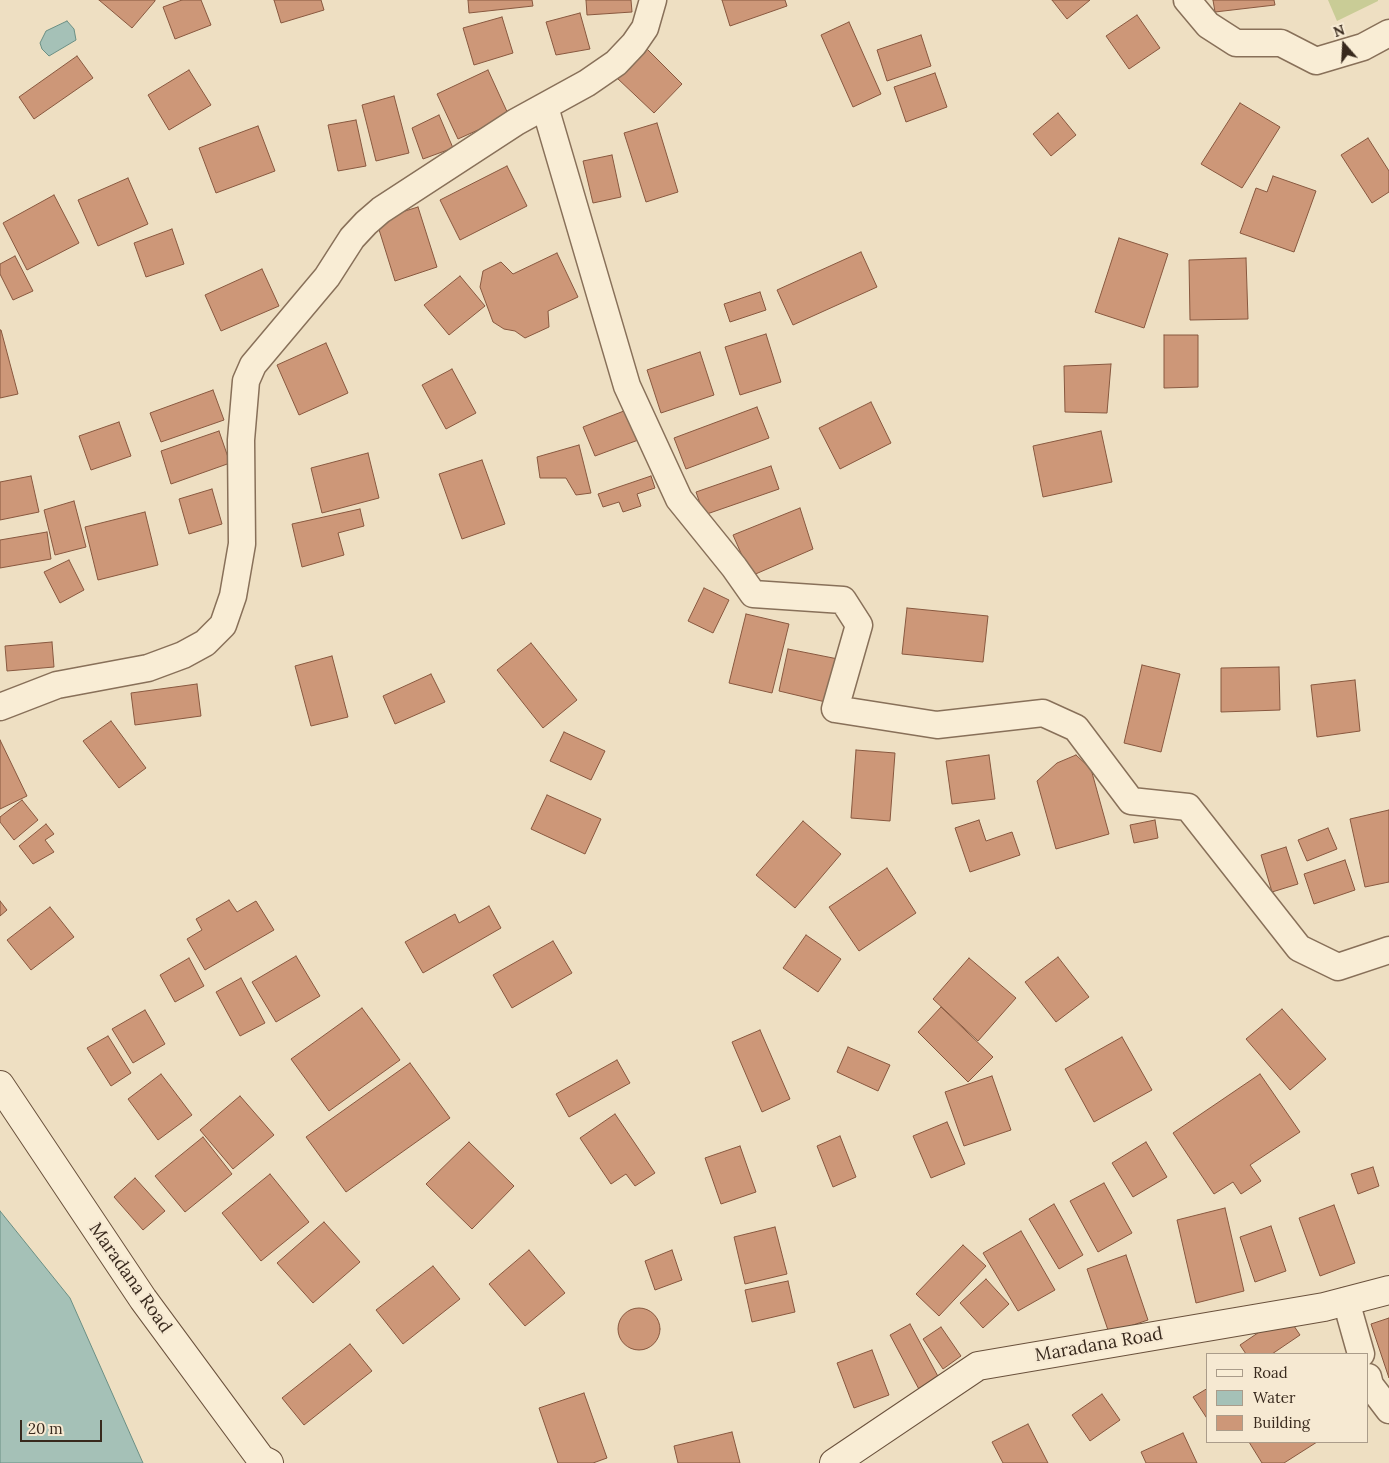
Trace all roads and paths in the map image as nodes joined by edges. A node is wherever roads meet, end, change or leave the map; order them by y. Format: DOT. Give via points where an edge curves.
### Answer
graph roads {
  1 [pos="653,0"];
  2 [pos="1187,0"];
  3 [pos="1389,33"];
  4 [pos="544,107"];
  5 [pos="0,706"];
  6 [pos="1389,950"];
  7 [pos="0,1085"];
  8 [pos="1389,1290"];
  9 [pos="1346,1302"];
  10 [pos="1361,1353"];
  11 [pos="1369,1381"];
  12 [pos="1389,1410"];
  13 [pos="269,1463"];
  14 [pos="834,1463"];
  1 -- 4 [label="street" via="645,28 616,63"];
  2 -- 3 [label="street" via="1208,25 1236,43 1281,43 1316,61 1363,47"];
  4 -- 5 [label="street" via="516,122 366,223 352,238 327,277 253,365 246,381 241,440 242,544 233,596 222,625 205,643 148,668 57,685"];
  4 -- 6 [label="street" via="628,386 680,499 753,594 843,600 859,624 835,709 937,725 1043,713 1076,728 1131,800 1188,807 1299,948 1338,967"];
  7 -- 13 [label="street, Maradana Road" via="144,1299 261,1459"];
  8 -- 9 [label="street, Maradana Road"];
  9 -- 10 [label="street"];
  9 -- 14 [label="street, Maradana Road" via="978,1366"];
  11 -- 12 [label="street"];
}
